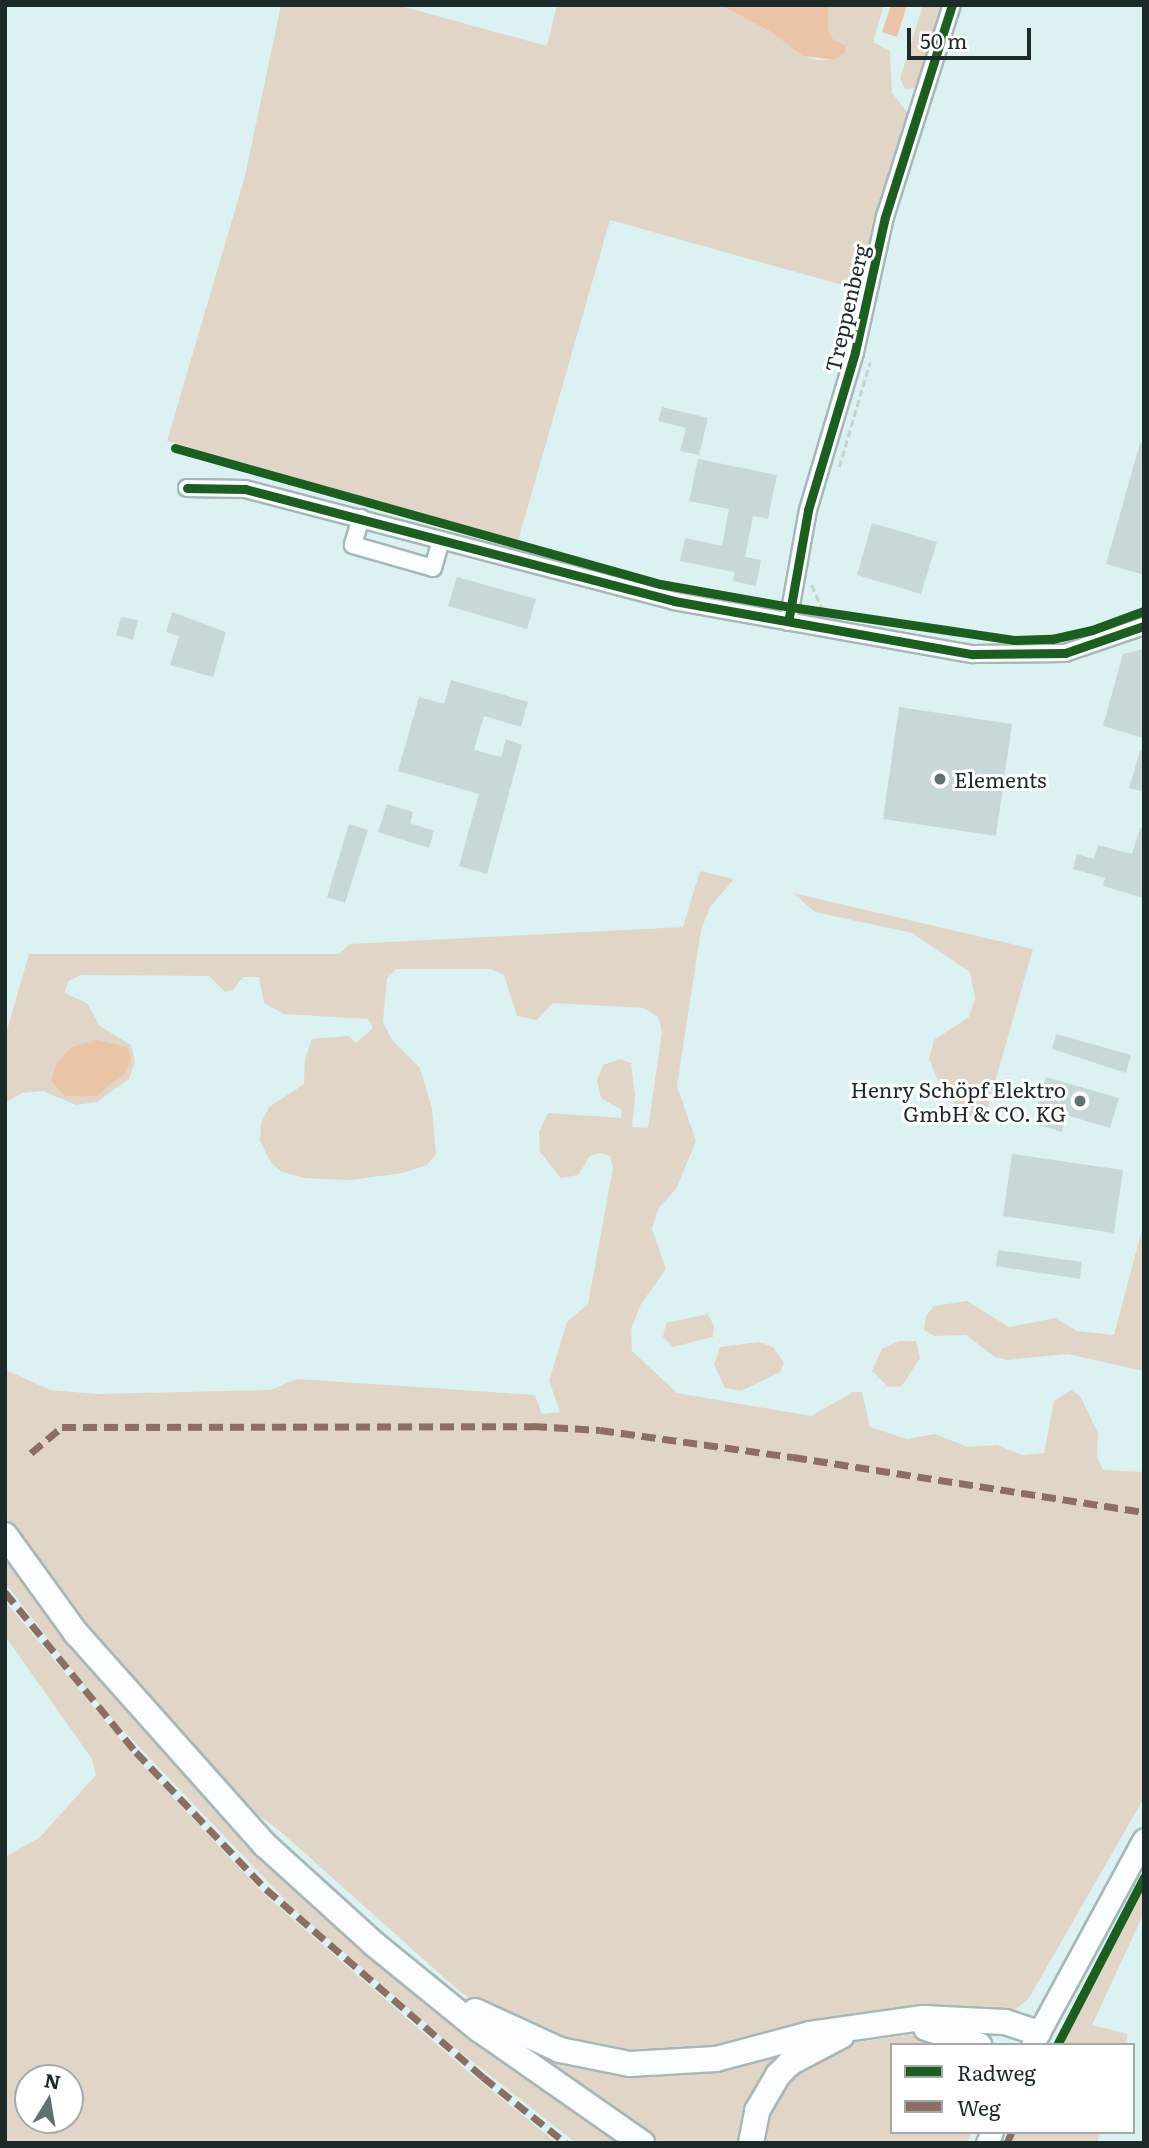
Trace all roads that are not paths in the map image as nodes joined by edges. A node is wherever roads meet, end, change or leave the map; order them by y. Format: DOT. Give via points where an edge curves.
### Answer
graph roads {
  1 [pos="951,5"];
  2 [pos="187,488"];
  3 [pos="361,518"];
  4 [pos="441,540"];
  5 [pos="790,615"];
  6 [pos="1144,625"];
  7 [pos="5,1535"];
  8 [pos="1144,1839"];
  9 [pos="403,1967"];
  10 [pos="887,2023"];
  11 [pos="863,2026"];
  12 [pos="1035,2039"];
  13 [pos="973,2043"];
  14 [pos="642,2143"];
  15 [pos="751,2143"];
  1 -- 5 [label="street, Treppenberg" via="885,217 855,352 808,510"];
  2 -- 3 [label="street" via="245,489"];
  3 -- 4 [label="street"];
  3 -- 4 [label="street" via="353,545 433,568"];
  4 -- 5 [label="street" via="674,601"];
  5 -- 6 [label="street" via="1006,657 1065,653"];
  7 -- 9 [label="highway" via="76,1633 203,1779 265,1844"];
  8 -- 12 [label="main road"];
  9 -- 11 [label="highway" via="529,2039 611,2062 659,2065 716,2059 810,2034"];
  9 -- 14 [label="highway" via="524,2063"];
  10 -- 11 [label="highway"];
  10 -- 12 [label="highway" via="923,2018 1004,2022"];
  10 -- 13 [label="highway" via="923,2027"];
  11 -- 15 [label="highway" via="799,2058 778,2075 757,2111"];
}
